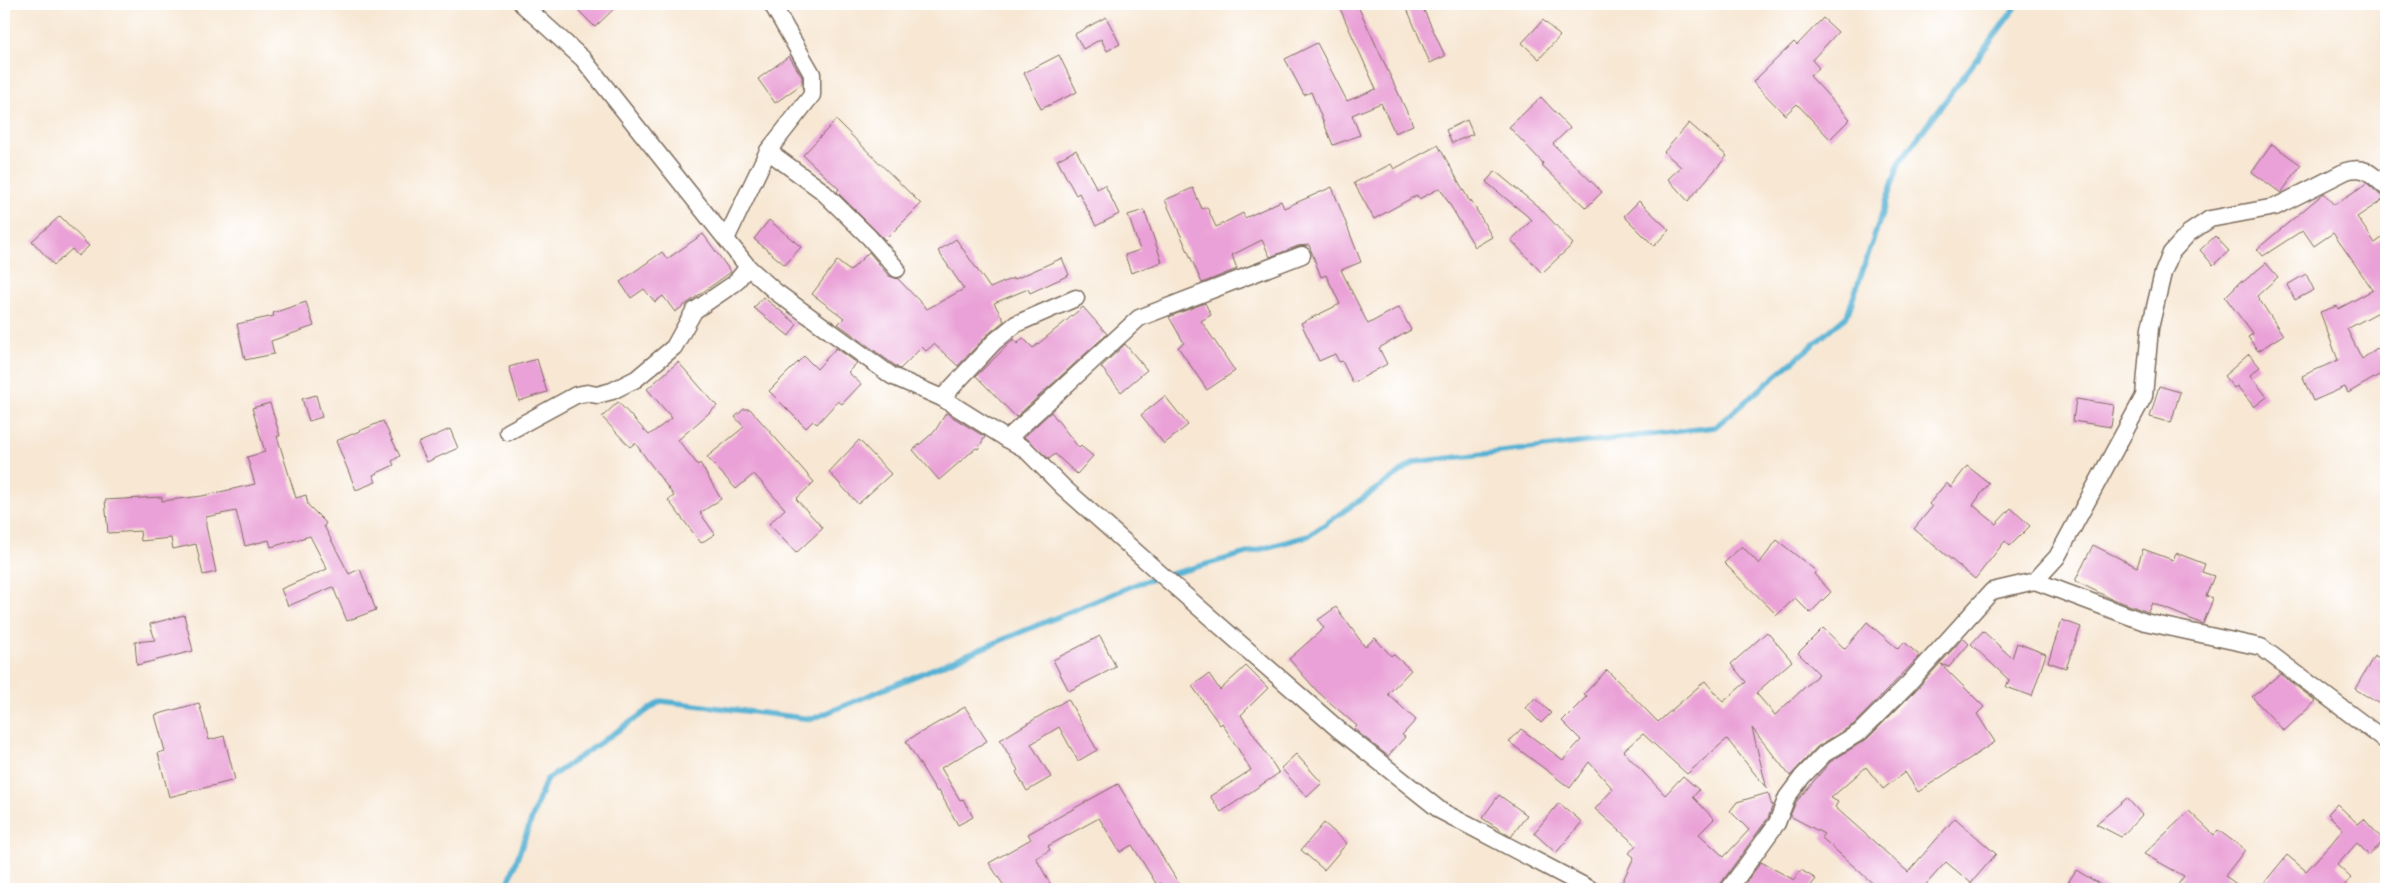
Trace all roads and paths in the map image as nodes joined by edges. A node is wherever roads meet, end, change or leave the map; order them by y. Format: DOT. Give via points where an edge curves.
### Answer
graph roads {
  1 [pos="522,4"];
  2 [pos="772,4"];
  3 [pos="768,151"];
  4 [pos="2386,187"];
  5 [pos="726,239"];
  6 [pos="1302,255"];
  7 [pos="748,267"];
  8 [pos="897,270"];
  9 [pos="1076,298"];
  10 [pos="942,398"];
  11 [pos="508,432"];
  12 [pos="1006,440"];
  13 [pos="2035,581"];
  14 [pos="2386,741"];
  15 [pos="1590,889"];
  16 [pos="1729,889"];
  1 -- 5 [label="street" via="583,59"];
  2 -- 3 [label="street" via="812,74 814,87 812,95"];
  3 -- 5 [label="street"];
  3 -- 8 [label="street" via="821,190"];
  4 -- 13 [label="street" via="2363,168 2346,170 2275,207 2210,219 2189,233 2171,253 2163,272 2150,328 2144,396 2057,557"];
  5 -- 7 [label="street"];
  6 -- 12 [label="street" via="1139,318"];
  7 -- 10 [label="street" via="776,292 892,376"];
  7 -- 11 [label="street" via="735,283 694,311 674,347 636,379 612,391 576,395"];
  9 -- 10 [label="street" via="1016,324 994,342"];
  10 -- 12 [label="street"];
  12 -- 15 [label="street" via="1025,448 1064,488 1177,589 1338,729 1441,811"];
  13 -- 14 [label="street" via="2145,622 2261,646"];
  13 -- 16 [label="street" via="1992,591 1860,732 1824,754 1787,797 1777,823"];
}
